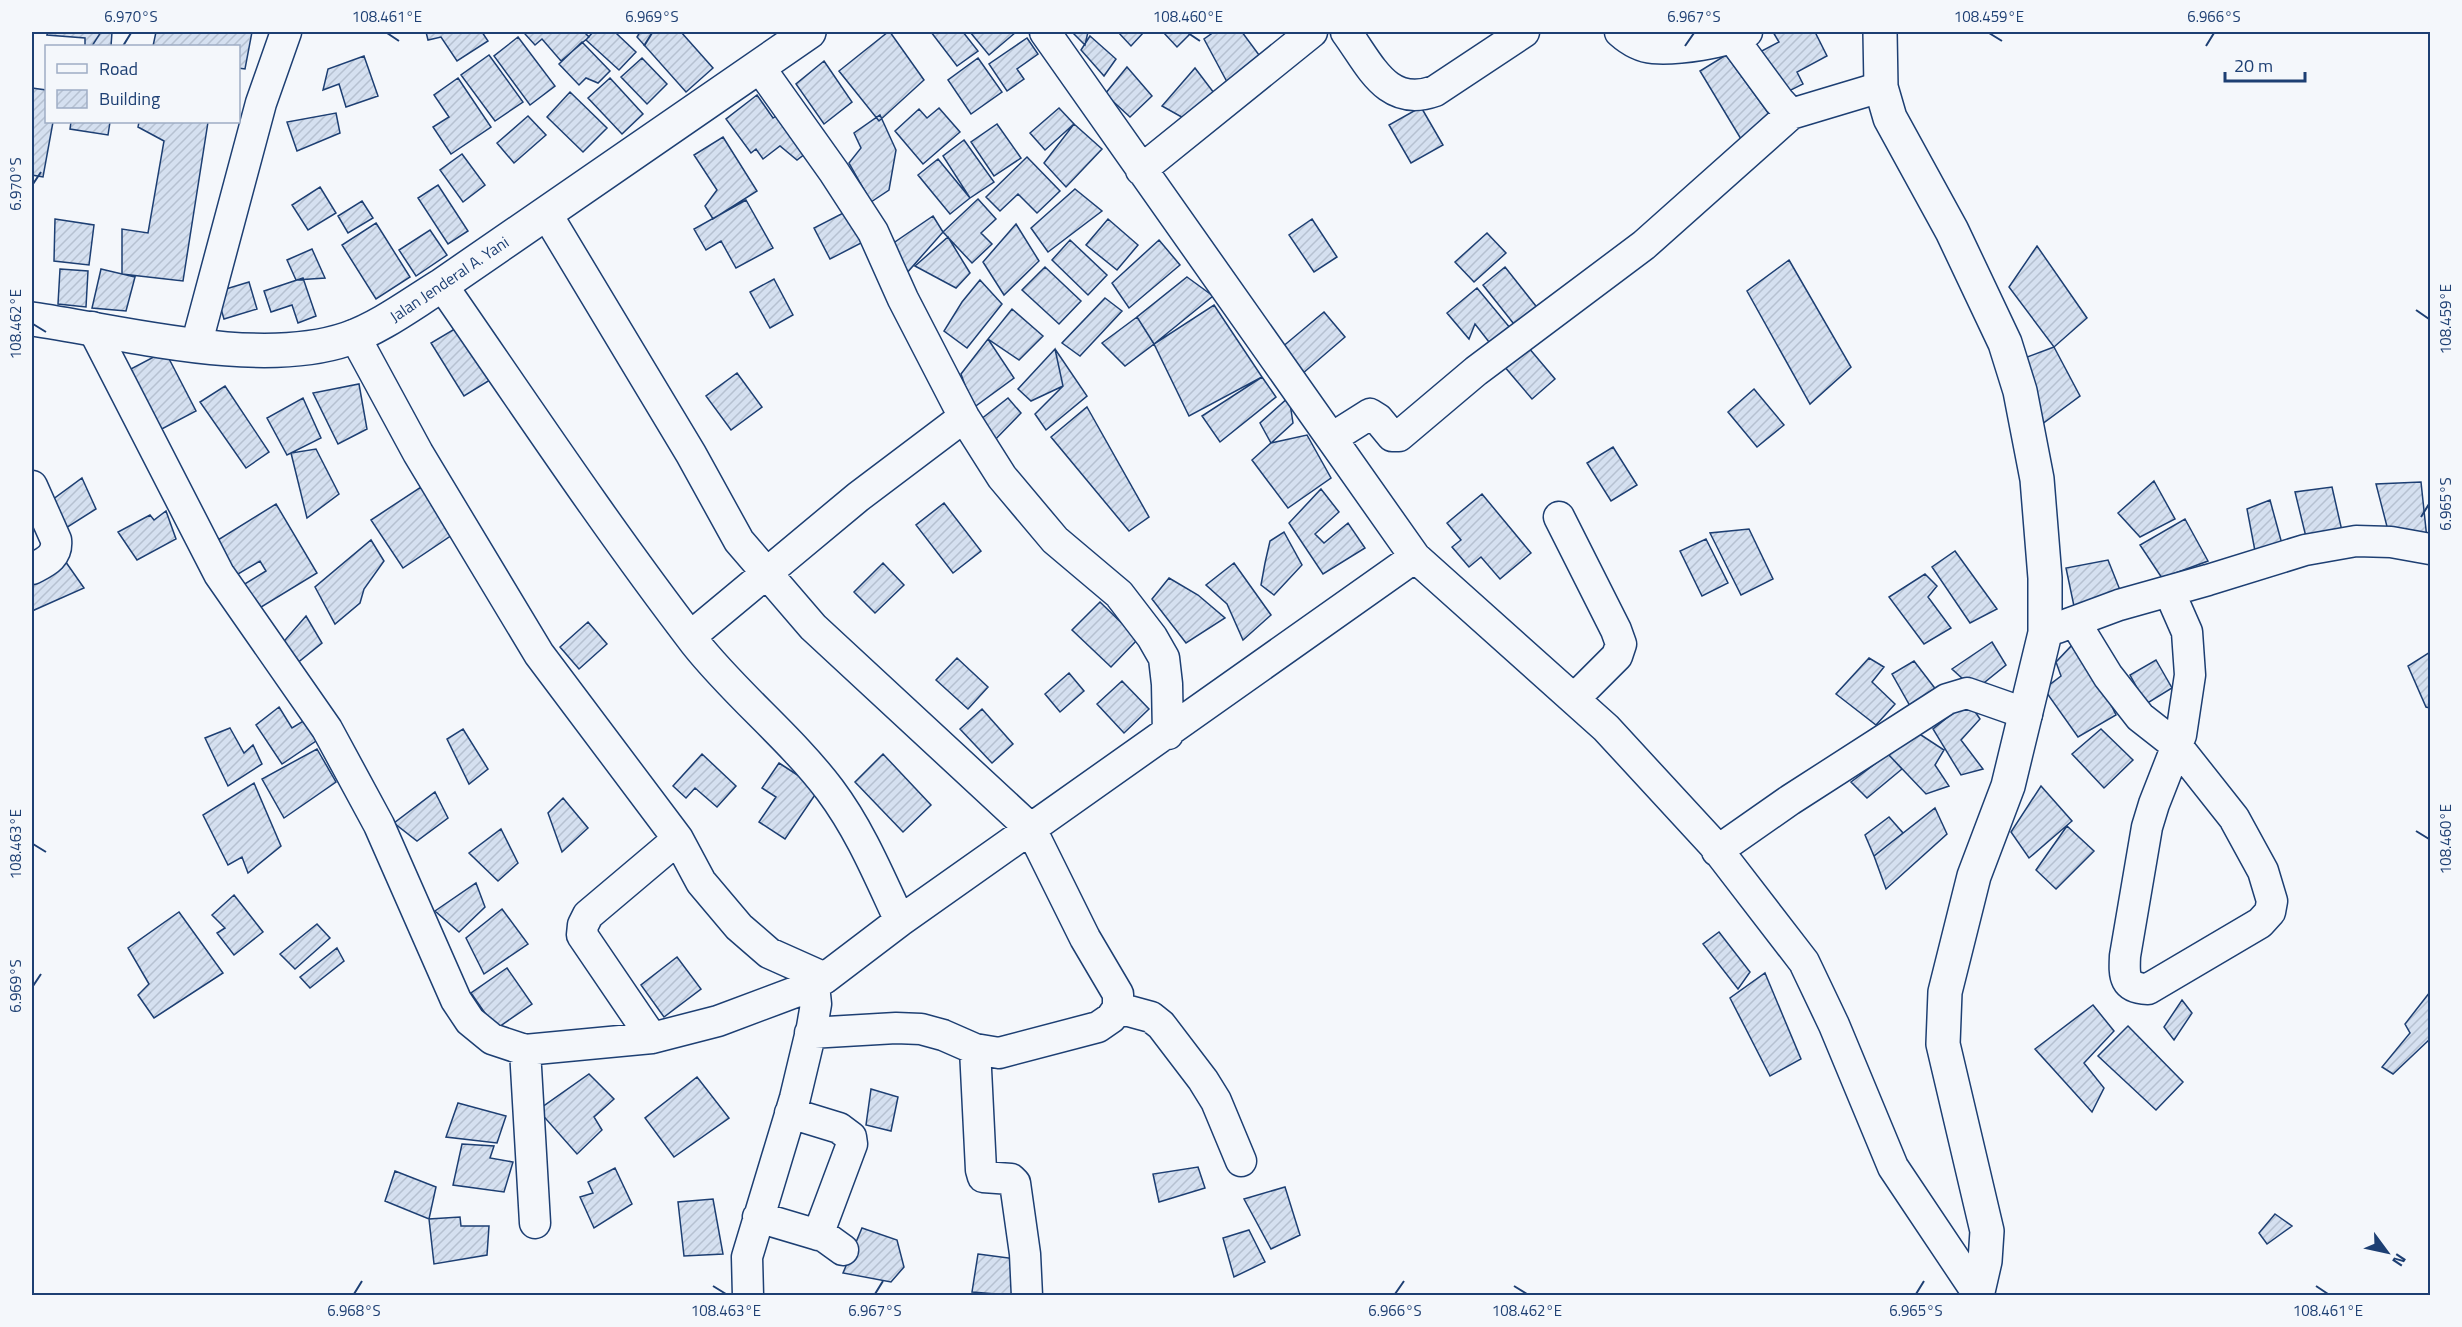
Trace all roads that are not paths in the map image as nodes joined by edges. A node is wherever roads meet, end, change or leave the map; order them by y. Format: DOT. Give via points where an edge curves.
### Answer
graph roads {
  1 [pos="286,32"];
  2 [pos="809,32"];
  3 [pos="1045,32"];
  4 [pos="1312,32"];
  5 [pos="1346,32"];
  6 [pos="1524,32"];
  7 [pos="1620,32"];
  8 [pos="1880,32"];
  9 [pos="1739,34"];
  10 [pos="760,68"];
  11 [pos="1881,87"];
  12 [pos="1791,114"];
  13 [pos="1141,170"];
  14 [pos="546,213"];
  15 [pos="442,285"];
  16 [pos="32,319"];
  17 [pos="92,327"];
  18 [pos="354,335"];
  19 [pos="196,346"];
  20 [pos="964,417"];
  21 [pos="1332,438"];
  22 [pos="32,486"];
  23 [pos="1559,517"];
  24 [pos="2430,549"];
  25 [pos="1415,557"];
  26 [pos="32,569"];
  27 [pos="767,573"];
  28 [pos="2169,591"];
  29 [pos="2060,627"];
  30 [pos="691,636"];
  31 [pos="1574,699"];
  32 [pos="2027,714"];
  33 [pos="1168,734"];
  34 [pos="2177,746"];
  35 [pos="1031,829"];
  36 [pos="678,839"];
  37 [pos="1718,851"];
  38 [pos="900,921"];
  39 [pos="815,1006"];
  40 [pos="1118,1008"];
  41 [pos="652,1038"];
  42 [pos="975,1049"];
  43 [pos="525,1050"];
  44 [pos="790,1113"];
  45 [pos="1241,1161"];
  46 [pos="758,1217"];
  47 [pos="535,1223"];
  48 [pos="818,1235"];
  49 [pos="843,1250"];
  50 [pos="1977,1295"];
  51 [pos="748,1296"];
  52 [pos="1027,1296"];
  1 -- 19 [label="street" via="261,103"];
  2 -- 10 [label="main road, Jalan Jenderal A. Yani"];
  3 -- 13 [label="street"];
  4 -- 13 [label="street"];
  5 -- 6 [label="street" via="1395,93 1419,97 1436,91"];
  7 -- 9 [label="street" via="1632,42 1652,49 1695,46"];
  8 -- 11 [label="main road"];
  9 -- 12 [label="street"];
  10 -- 14 [label="main road, Jalan Jenderal A. Yani"];
  10 -- 20 [label="street" via="873,232"];
  11 -- 12 [label="street"];
  11 -- 29 [label="main road" via="1890,118 1952,231 2005,343 2020,391 2037,479 2044,578"];
  12 -- 21 [label="street" via="1644,245 1476,371 1399,436 1392,436 1370,414"];
  13 -- 21 [label="street"];
  14 -- 15 [label="main road, Jalan Jenderal A. Yani"];
  14 -- 27 [label="street" via="739,541"];
  15 -- 18 [label="main road, Jalan Jenderal A. Yani" via="382,323"];
  15 -- 30 [label="street" via="605,521"];
  16 -- 17 [label="main road, Jalan Jenderal A. Yani"];
  17 -- 19 [label="main road, Jalan Jenderal A. Yani"];
  17 -- 43 [label="street" via="219,574 327,729 379,825 456,1000 470,1021 492,1040"];
  18 -- 19 [label="main road, Jalan Jenderal A. Yani" via="303,348 249,350"];
  18 -- 36 [label="street" via="418,453 539,654"];
  20 -- 27 [label="street" via="858,497"];
  20 -- 33 [label="street" via="1002,477 1055,540 1119,594 1152,637 1164,658"];
  21 -- 25 [label="street"];
  22 -- 26 [label="street" via="57,546 48,560"];
  23 -- 31 [label="street" via="1621,644 1617,656"];
  24 -- 28 [label="street" via="2356,541 2305,550"];
  25 -- 31 [label="street"];
  25 -- 33 [label="street"];
  27 -- 30 [label="street"];
  27 -- 35 [label="street" via="813,627"];
  28 -- 29 [label="street" via="2119,604"];
  28 -- 34 [label="street" via="2187,632 2190,652 2189,684"];
  29 -- 32 [label="main road"];
  29 -- 34 [label="street" via="2108,676 2140,717"];
  30 -- 38 [label="street" via="737,692 830,790 866,847"];
  31 -- 37 [label="street" via="1606,728"];
  32 -- 37 [label="street" via="1967,693 1947,699"];
  32 -- 50 [label="main road" via="2008,786 1974,876 1945,992 1943,1044 1987,1231"];
  33 -- 35 [label="street"];
  34 -- 34 [label="street" via="2235,818 2262,871 2272,905 2260,923 2156,985 2135,988 2124,974 2141,855 2154,804"];
  35 -- 38 [label="street"];
  35 -- 40 [label="street" via="1085,938 1118,994"];
  36 -- 39 [label="street" via="700,882"];
  36 -- 41 [label="street" via="588,915 583,925 582,934"];
  37 -- 50 [label="street" via="1804,962 1893,1167"];
  38 -- 39 [label="street"];
  39 -- 41 [label="street"];
  39 -- 42 [label="street" via="896,1028 921,1029"];
  39 -- 44 [label="street"];
  40 -- 42 [label="street" via="1098,1027 999,1053"];
  40 -- 45 [label="street" via="1151,1017 1161,1025 1216,1101"];
  41 -- 43 [label="street"];
  42 -- 52 [label="street" via="981,1170 983,1177 1011,1179 1015,1183"];
  43 -- 47 [label="street"];
  44 -- 46 [label="street"];
  44 -- 48 [label="street" via="839,1128 851,1137 852,1144"];
  46 -- 48 [label="street"];
  46 -- 51 [label="street" via="747,1257"];
  48 -- 49 [label="street"];
}
